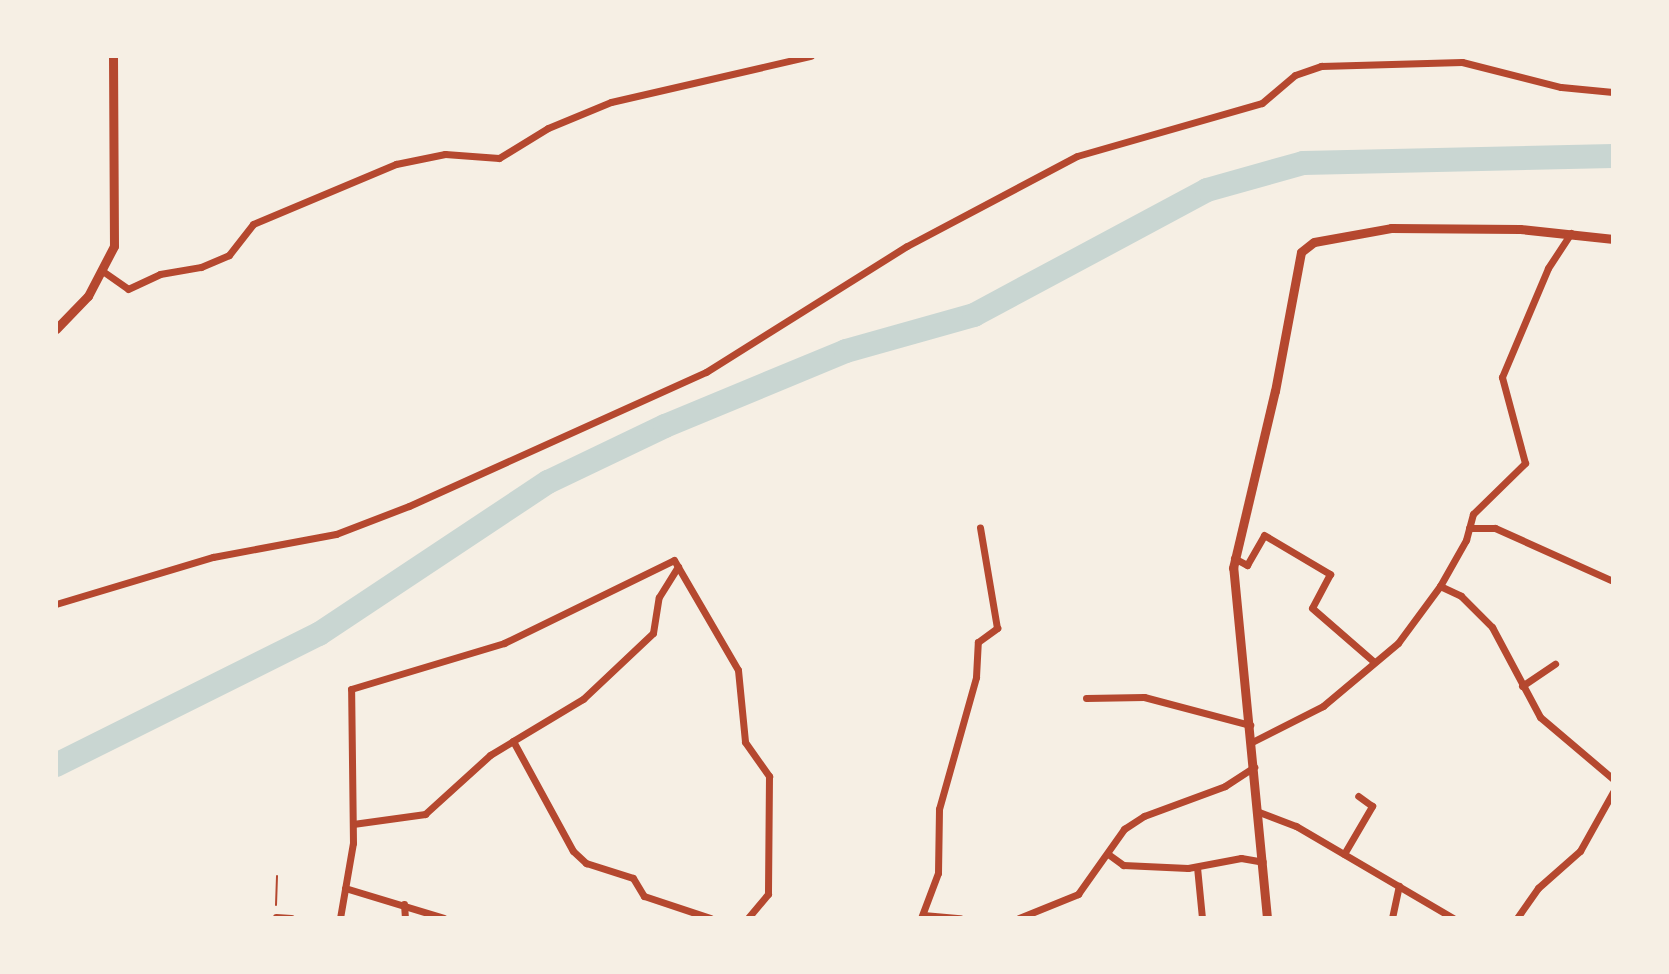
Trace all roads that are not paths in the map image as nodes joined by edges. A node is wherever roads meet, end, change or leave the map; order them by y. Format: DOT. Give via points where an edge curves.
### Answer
graph roads {
  1 [pos="113,56"];
  2 [pos="811,56"];
  3 [pos="1613,92"];
  4 [pos="1571,233"];
  5 [pos="1613,239"];
  6 [pos="104,272"];
  7 [pos="56,329"];
  8 [pos="980,527"];
  9 [pos="1469,528"];
  10 [pos="1234,558"];
  11 [pos="678,566"];
  12 [pos="1613,581"];
  13 [pos="1440,586"];
  14 [pos="56,604"];
  15 [pos="1373,661"];
  16 [pos="1555,664"];
  17 [pos="1522,686"];
  18 [pos="1086,698"];
  19 [pos="1250,725"];
  20 [pos="513,741"];
  21 [pos="1252,742"];
  22 [pos="1255,767"];
  23 [pos="1613,778"];
  24 [pos="1613,792"];
  25 [pos="1358,796"];
  26 [pos="1259,812"];
  27 [pos="353,824"];
  28 [pos="1108,854"];
  29 [pos="1344,854"];
  30 [pos="1263,862"];
  31 [pos="1197,867"];
  32 [pos="1399,886"];
  33 [pos="345,888"];
  34 [pos="404,904"];
  35 [pos="922,916"];
  36 [pos="276,917"];
  37 [pos="291,918"];
  38 [pos="340,918"];
  39 [pos="405,918"];
  40 [pos="444,918"];
  41 [pos="710,918"];
  42 [pos="748,918"];
  43 [pos="960,918"];
  44 [pos="1019,918"];
  45 [pos="1202,918"];
  46 [pos="1267,918"];
  47 [pos="1392,918"];
  48 [pos="1453,918"];
  49 [pos="1517,918"];
  1 -- 6 [label="street" via="118,219"];
  2 -- 6 [label="street" via="611,102 548,128 499,158 445,154 396,164 253,224 229,255 201,267 160,274 128,289"];
  3 -- 14 [label="street" via="1561,87 1462,62 1321,66 1295,75 1262,103 1077,156 907,246 706,372 409,506 336,534 213,557"];
  4 -- 5 [label="street"];
  4 -- 9 [label="street" via="1548,268 1502,377 1525,463 1481,503"];
  4 -- 10 [label="street" via="1391,228 1305,247 1298,258 1275,391"];
  6 -- 7 [label="street"];
  8 -- 35 [label="street" via="997,628 978,642 976,677 939,809 938,873"];
  9 -- 12 [label="street" via="1495,528"];
  9 -- 13 [label="street"];
  10 -- 15 [label="street" via="1247,565 1264,535 1330,574 1312,608"];
  10 -- 19 [label="street"];
  11 -- 20 [label="street" via="659,597 653,633 583,699"];
  11 -- 27 [label="street" via="674,560 504,643 351,689"];
  11 -- 42 [label="street" via="738,670 745,742 769,776 768,894"];
  13 -- 15 [label="street" via="1398,643"];
  13 -- 17 [label="street" via="1461,596 1492,627"];
  15 -- 21 [label="street" via="1323,706"];
  16 -- 17 [label="street"];
  17 -- 23 [label="street" via="1540,717 1568,746"];
  18 -- 19 [label="street" via="1144,697"];
  19 -- 21 [label="street"];
  20 -- 27 [label="street" via="425,814"];
  20 -- 41 [label="street" via="573,851 586,863 633,878 644,896"];
  21 -- 22 [label="street"];
  22 -- 26 [label="street"];
  22 -- 28 [label="street" via="1225,786 1144,816 1124,829"];
  24 -- 49 [label="street" via="1580,851 1538,888"];
  25 -- 29 [label="street" via="1372,806"];
  26 -- 29 [label="street"];
  26 -- 30 [label="street"];
  27 -- 33 [label="street"];
  28 -- 31 [label="street" via="1123,865"];
  28 -- 44 [label="street" via="1078,894"];
  29 -- 32 [label="street"];
  30 -- 31 [label="street" via="1241,858"];
  30 -- 46 [label="street"];
  31 -- 45 [label="street"];
  32 -- 47 [label="street"];
  32 -- 48 [label="street"];
  33 -- 34 [label="street"];
  33 -- 38 [label="street"];
  34 -- 39 [label="street"];
  34 -- 40 [label="street"];
  35 -- 43 [label="street"];
  36 -- 37 [label="street"];
}
